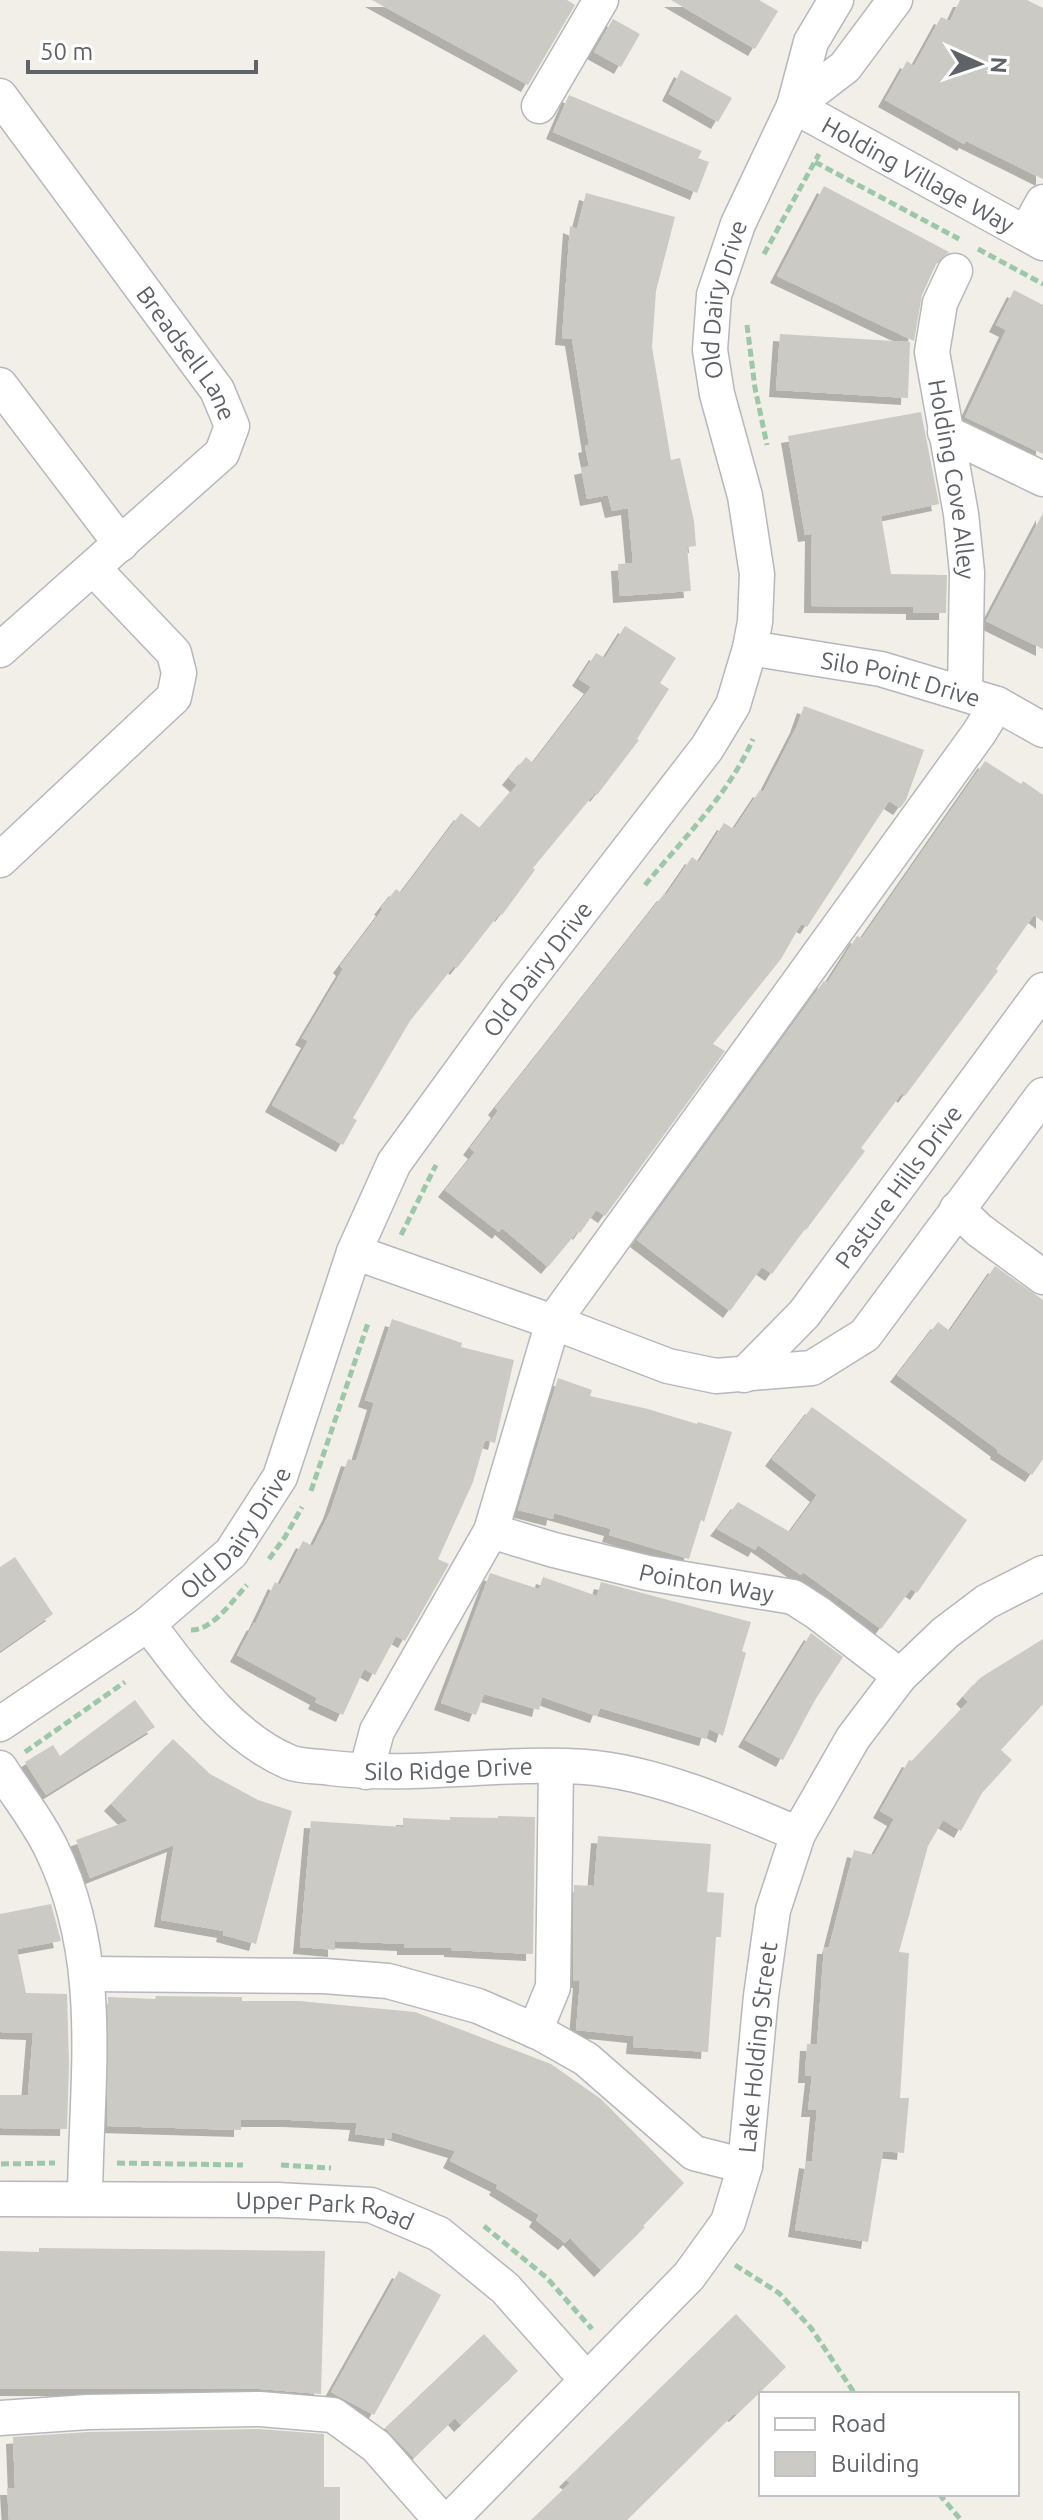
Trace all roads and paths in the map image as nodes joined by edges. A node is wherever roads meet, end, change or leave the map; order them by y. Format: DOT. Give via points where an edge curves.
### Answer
graph roads {
  1 [pos="601,0"];
  2 [pos="836,0"];
  3 [pos="895,0"];
  4 [pos="0,96"];
  5 [pos="539,106"];
  6 [pos="794,106"];
  7 [pos="821,150"];
  8 [pos="815,162"];
  9 [pos="1043,202"];
  10 [pos="1035,238"];
  11 [pos="963,252"];
  12 [pos="760,261"];
  13 [pos="1043,284"];
  14 [pos="747,316"];
  15 [pos="0,385"];
  16 [pos="945,432"];
  17 [pos="768,449"];
  18 [pos="1043,479"];
  19 [pos="121,544"];
  20 [pos="94,569"];
  21 [pos="750,648"];
  22 [pos="0,650"];
  23 [pos="965,693"];
  24 [pos="997,704"];
  25 [pos="759,725"];
  26 [pos="1043,730"];
  27 [pos="0,860"];
  28 [pos="638,894"];
  29 [pos="1043,990"];
  30 [pos="1043,1095"];
  31 [pos="437,1162"];
  32 [pos="957,1209"];
  33 [pos="389,1238"];
  34 [pos="354,1252"];
  35 [pos="1043,1277"];
  36 [pos="553,1322"];
  37 [pos="744,1375"];
  38 [pos="491,1531"];
  39 [pos="1043,1573"];
  40 [pos="148,1624"];
  41 [pos="900,1676"];
  42 [pos="130,1678"];
  43 [pos="0,1724"];
  44 [pos="11,1761"];
  45 [pos="556,1767"];
  46 [pos="366,1772"];
  47 [pos="798,1834"];
  48 [pos="87,1974"];
  49 [pos="535,2031"];
  50 [pos="745,2166"];
  51 [pos="0,2199"];
  52 [pos="85,2199"];
  53 [pos="728,2260"];
  54 [pos="586,2379"];
  55 [pos="854,2392"];
  56 [pos="0,2418"];
  57 [pos="941,2496"];
  58 [pos="441,2520"];
  59 [pos="450,2520"];
  60 [pos="961,2520"];
  1 -- 5 [label="street"];
  2 -- 6 [label="street, Old Dairy Drive" via="811,42"];
  3 -- 6 [label="street, Old Dairy Drive" via="845,67"];
  4 -- 19 [label="street, Breadsell Lane" via="217,390 232,426 222,453"];
  6 -- 10 [label="street, Holding Village Way"];
  6 -- 21 [label="street, Old Dairy Drive" via="738,224 714,295 712,365 745,496 757,574"];
  7 -- 8 [label="path"];
  8 -- 11 [label="path"];
  8 -- 12 [label="path"];
  9 -- 10 [label="street"];
  11 -- 13 [label="path"];
  11 -- 16 [label="street, Holding Cove Alley" via="940,303 932,352"];
  14 -- 17 [label="path"];
  15 -- 19 [label="street"];
  16 -- 18 [label="street"];
  16 -- 23 [label="street, Holding Cove Alley" via="967,572"];
  19 -- 20 [label="street, Breadsell Lane"];
  20 -- 22 [label="street, Breadsell Lane"];
  20 -- 27 [label="street" via="174,653 179,673 174,697"];
  21 -- 23 [label="street, Silo Point Drive" via="881,669"];
  21 -- 34 [label="street, Old Dairy Drive" via="733,705 707,748 394,1163"];
  23 -- 24 [label="street, Silo Point Drive"];
  24 -- 26 [label="street, Silo Point Drive"];
  24 -- 36 [label="street"];
  25 -- 28 [label="path" via="711,807"];
  29 -- 37 [label="street, Pasture Hills Drive" via="804,1314"];
  30 -- 32 [label="street"];
  31 -- 33 [label="path" via="401,1235"];
  32 -- 35 [label="street"];
  32 -- 37 [label="street" via="865,1335 812,1368"];
  34 -- 36 [label="street"];
  34 -- 40 [label="street, Old Dairy Drive" via="280,1477 231,1553"];
  36 -- 37 [label="street" via="668,1366 716,1376"];
  36 -- 38 [label="street"];
  38 -- 41 [label="street, Pointon Way" via="648,1573 793,1597"];
  38 -- 46 [label="street" via="377,1731"];
  39 -- 41 [label="street, Lake Holding Street" via="986,1602"];
  40 -- 43 [label="street, Old Dairy Drive"];
  40 -- 46 [label="street, Silo Ridge Drive" via="233,1727 291,1763"];
  41 -- 47 [label="street, Lake Holding Street" via="853,1738"];
  42 -- 44 [label="path"];
  44 -- 48 [label="street" via="73,1902"];
  45 -- 46 [label="street, Silo Ridge Drive"];
  45 -- 47 [label="street, Silo Ridge Drive" via="587,1767 668,1783"];
  45 -- 49 [label="street" via="553,1987"];
  47 -- 50 [label="street, Lake Holding Street" via="773,1910"];
  48 -- 49 [label="street" via="388,1981 478,2006"];
  48 -- 52 [label="street"];
  49 -- 50 [label="street" via="586,2059 694,2153"];
  50 -- 54 [label="street, Lake Holding Street" via="728,2222 689,2276"];
  51 -- 52 [label="street, Upper Park Road"];
  52 -- 54 [label="street, Upper Park Road" via="371,2205 439,2234 505,2288"];
  53 -- 55 [label="path" via="779,2293 811,2328"];
  54 -- 59 [label="street, Lake Holding Street"];
  56 -- 58 [label="street" via="260,2409 333,2415 376,2446"];
  57 -- 60 [label="path"];
}
